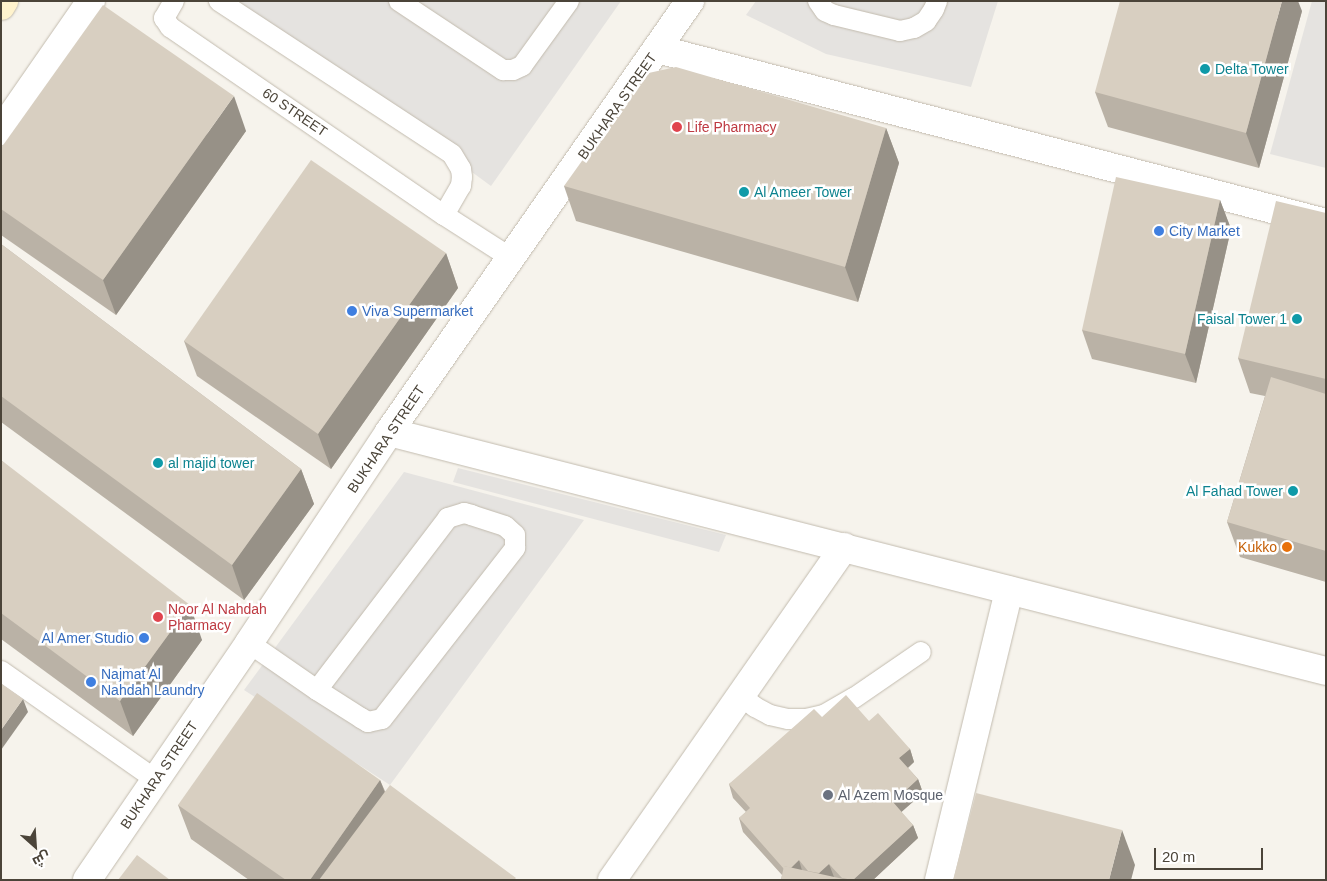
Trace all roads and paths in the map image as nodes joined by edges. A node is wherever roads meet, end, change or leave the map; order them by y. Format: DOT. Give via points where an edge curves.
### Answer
graph roads {
  1 [pos="4,1"];
  2 [pos="91,1"];
  3 [pos="174,1"];
  4 [pos="219,1"];
  5 [pos="399,1"];
  6 [pos="569,1"];
  7 [pos="690,1"];
  8 [pos="818,1"];
  9 [pos="937,1"];
  10 [pos="1,6"];
  11 [pos="657,50"];
  12 [pos="1,131"];
  13 [pos="444,215"];
  14 [pos="1326,224"];
  15 [pos="511,258"];
  16 [pos="389,432"];
  17 [pos="844,548"];
  18 [pos="1009,590"];
  19 [pos="249,643"];
  20 [pos="921,652"];
  21 [pos="1,671"];
  22 [pos="1326,671"];
  23 [pos="317,690"];
  24 [pos="741,696"];
  25 [pos="156,780"];
  26 [pos="87,880"];
  27 [pos="612,880"];
  28 [pos="939,880"];
  1 -- 10 [label="main road"];
  2 -- 12 [label="street"];
  3 -- 13 [label="lane, 60 STREET" via="164,18 170,27"];
  4 -- 13 [label="lane" via="452,154 461,169 461,186"];
  5 -- 6 [label="lane" via="503,70 522,66"];
  7 -- 11 [label="street, BUKHARA STREET"];
  8 -- 9 [label="lane" via="834,15 900,31 914,28 926,20"];
  11 -- 14 [label="street"];
  11 -- 15 [label="street, BUKHARA STREET"];
  13 -- 15 [label="lane, 60 STREET"];
  15 -- 16 [label="street, BUKHARA STREET"];
  16 -- 17 [label="street"];
  16 -- 19 [label="street, BUKHARA STREET"];
  17 -- 18 [label="street"];
  17 -- 24 [label="street"];
  18 -- 22 [label="street"];
  18 -- 28 [label="street"];
  19 -- 23 [label="lane"];
  19 -- 25 [label="street, BUKHARA STREET"];
  20 -- 24 [label="lane" via="824,715 806,719 779,717 755,707"];
  21 -- 25 [label="lane"];
  23 -- 23 [label="lane" via="368,722 382,719 515,548 515,534 505,526 464,513 448,518"];
  24 -- 27 [label="street"];
  25 -- 26 [label="street, BUKHARA STREET"];
}
